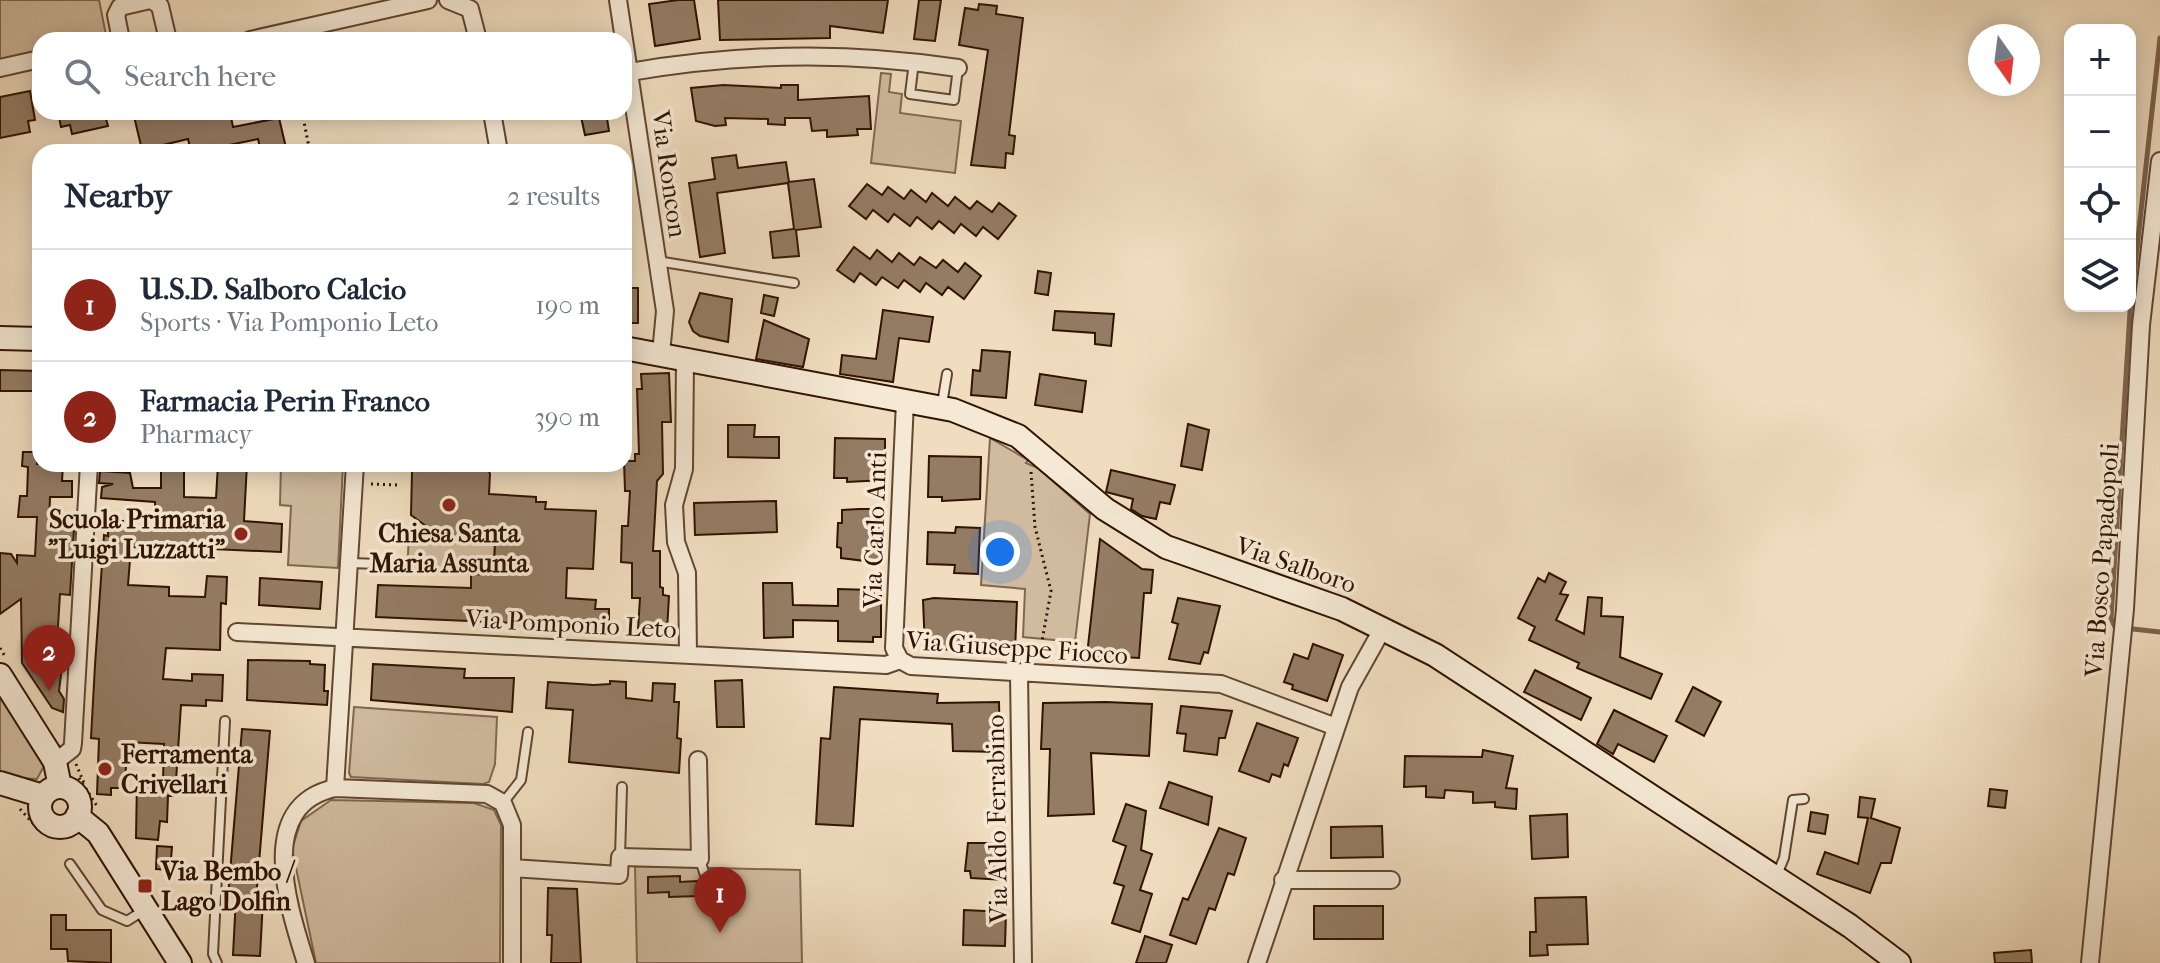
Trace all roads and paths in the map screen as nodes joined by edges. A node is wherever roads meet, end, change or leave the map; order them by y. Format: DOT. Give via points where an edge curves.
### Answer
graph roads {
  1 [pos="151,0"];
  2 [pos="428,0"];
  3 [pos="448,0"];
  4 [pos="618,0"];
  5 [pos="119,32"];
  6 [pos="166,32"];
  7 [pos="286,32"];
  8 [pos="476,32"];
  9 [pos="623,32"];
  10 [pos="32,61"];
  11 [pos="914,61"];
  12 [pos="0,68"];
  13 [pos="958,68"];
  14 [pos="632,72"];
  15 [pos="632,86"];
  16 [pos="304,120"];
  17 [pos="493,120"];
  18 [pos="308,144"];
  19 [pos="498,144"];
  20 [pos="2160,161"];
  21 [pos="657,261"];
  22 [pos="794,283"];
  23 [pos="0,338"];
  24 [pos="32,339"];
  25 [pos="632,349"];
  26 [pos="661,354"];
  27 [pos="685,359"];
  28 [pos="947,374"];
  29 [pos="905,401"];
  30 [pos="941,408"];
  31 [pos="1031,467"];
  32 [pos="89,472"];
  33 [pos="355,472"];
  34 [pos="362,483"];
  35 [pos="399,485"];
  36 [pos="350,563"];
  37 [pos="379,564"];
  38 [pos="1383,628"];
  39 [pos="237,632"];
  40 [pos="346,637"];
  41 [pos="1042,641"];
  42 [pos="0,648"];
  43 [pos="688,654"];
  44 [pos="900,660"];
  45 [pos="3,666"];
  46 [pos="1019,674"];
  47 [pos="225,721"];
  48 [pos="1336,727"];
  49 [pos="528,732"];
  50 [pos="698,760"];
  51 [pos="55,762"];
  52 [pos="0,783"];
  53 [pos="84,784"];
  54 [pos="60,786"];
  55 [pos="622,787"];
  56 [pos="335,788"];
  57 [pos="1804,799"];
  58 [pos="503,803"];
  59 [pos="14,805"];
  60 [pos="78,827"];
  61 [pos="620,857"];
  62 [pos="70,864"];
  63 [pos="512,868"];
  64 [pos="1776,878"];
  65 [pos="1283,880"];
  66 [pos="1391,880"];
  67 [pos="147,909"];
  68 [pos="180,963"];
  69 [pos="217,963"];
  70 [pos="306,963"];
  71 [pos="512,963"];
  72 [pos="1023,963"];
  73 [pos="1257,963"];
  74 [pos="1899,963"];
  75 [pos="2090,963"];
  1 -- 5 [label="street" via="120,7"];
  1 -- 6 [label="street" via="160,6"];
  2 -- 7 [label="street"];
  3 -- 8 [label="street" via="470,9"];
  4 -- 9 [label="street, Via Roncon"];
  10 -- 12 [label="street"];
  11 -- 13 [label="street"];
  11 -- 13 [label="lane" via="910,94 954,100"];
  11 -- 14 [label="street" via="840,55 693,61"];
  15 -- 21 [label="street, Via Roncon"];
  16 -- 18 [label="path"];
  17 -- 19 [label="street"];
  20 -- 75 [label="street, Via Bosco Papadopoli" via="2141,325 2125,609"];
  21 -- 22 [label="lane"];
  21 -- 26 [label="street, Via Roncon" via="666,324"];
  23 -- 24 [label="street"];
  25 -- 26 [label="street, Via Salboro"];
  26 -- 27 [label="street, Via Salboro"];
  27 -- 29 [label="street, Via Salboro"];
  27 -- 43 [label="street, Via Pomponio Leto" via="684,469 674,505 676,542 687,573"];
  28 -- 30 [label="lane"];
  29 -- 30 [label="street, Via Salboro"];
  29 -- 44 [label="street, Via Carlo Anti" via="894,648"];
  30 -- 38 [label="street, Via Salboro" via="1018,436 1105,509 1166,547"];
  31 -- 41 [label="path" via="1035,527 1051,591"];
  32 -- 51 [label="street" via="73,743"];
  33 -- 36 [label="street"];
  34 -- 35 [label="path"];
  36 -- 37 [label="lane"];
  36 -- 40 [label="street"];
  38 -- 48 [label="street" via="1350,687"];
  38 -- 64 [label="street, Via Salboro" via="1435,655"];
  39 -- 40 [label="street, Via Pomponio Leto"];
  40 -- 43 [label="street, Via Pomponio Leto"];
  40 -- 56 [label="street"];
  42 -- 45 [label="path"];
  43 -- 44 [label="street, Via Giuseppe Fiocco" via="886,665"];
  44 -- 46 [label="street, Via Giuseppe Fiocco" via="911,666"];
  45 -- 51 [label="street"];
  46 -- 48 [label="street, Via Giuseppe Fiocco" via="1221,684"];
  46 -- 72 [label="street, Via Aldo Ferrabino"];
  47 -- 69 [label="lane" via="213,954"];
  48 -- 65 [label="street"];
  49 -- 58 [label="lane" via="521,780"];
  50 -- 61 [label="street" via="702,867"];
  51 -- 54 [label="street"];
  52 -- 54 [label="street"];
  53 -- 54 [label="path"];
  54 -- 60 [label="street" via="75,794 80,805"];
  54 -- 60 [label="street" via="42,814 50,823"];
  55 -- 61 [label="lane"];
  56 -- 58 [label="street" via="487,794"];
  56 -- 70 [label="street" via="294,812 284,838 285,872"];
  57 -- 64 [label="lane" via="1793,800"];
  58 -- 63 [label="street" via="512,825"];
  59 -- 60 [label="path" via="39,830 54,836"];
  60 -- 67 [label="street" via="98,833"];
  61 -- 63 [label="street" via="619,875"];
  62 -- 67 [label="lane" via="102,910 127,921"];
  63 -- 71 [label="street"];
  64 -- 74 [label="street, Via Salboro"];
  65 -- 66 [label="street"];
  65 -- 73 [label="street"];
  67 -- 68 [label="street"];
}
